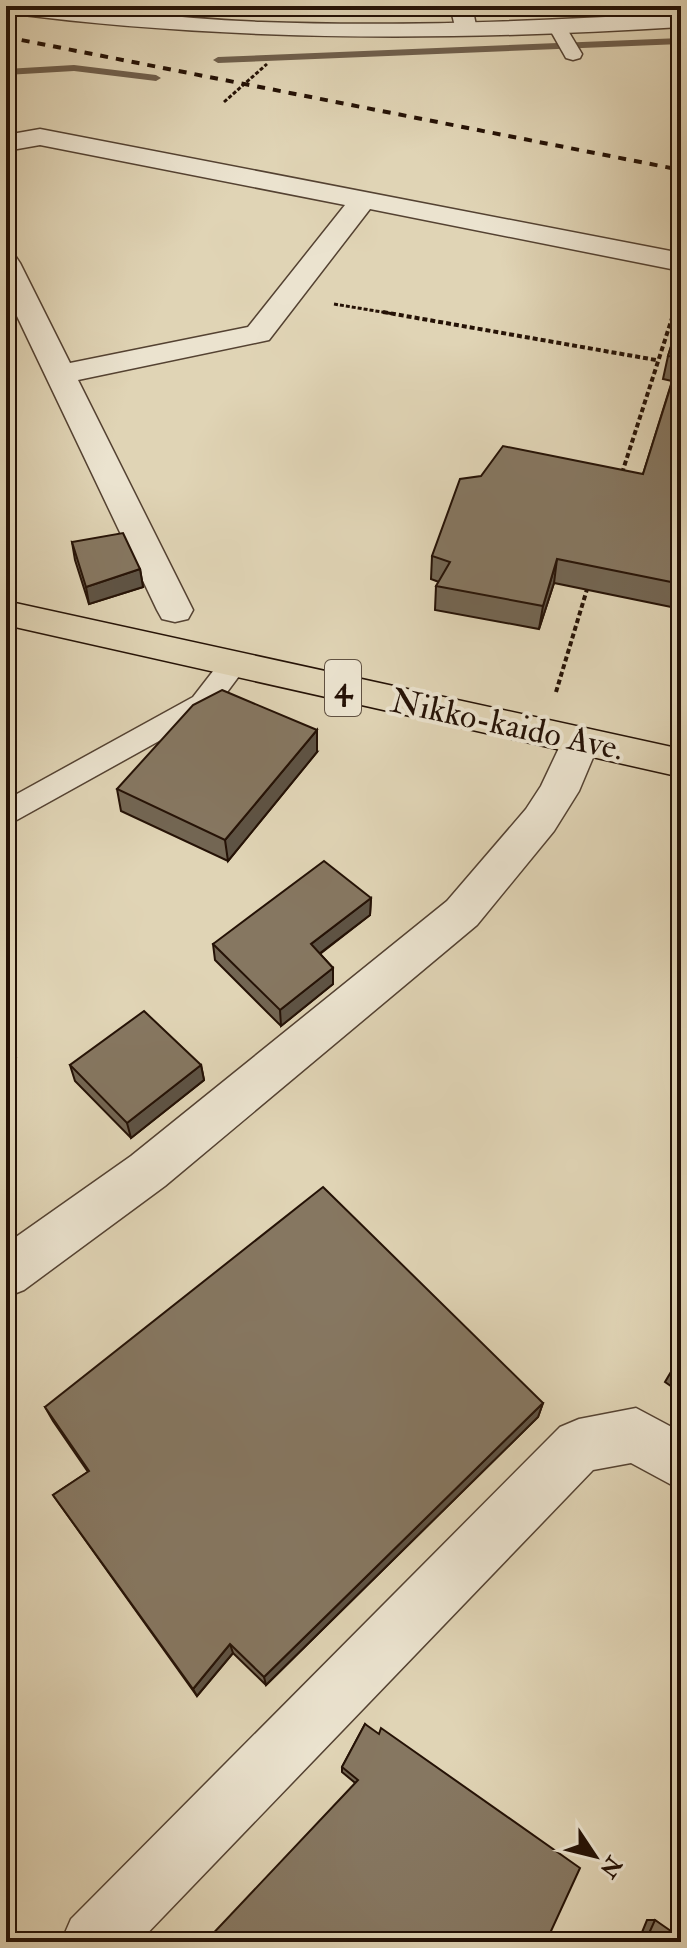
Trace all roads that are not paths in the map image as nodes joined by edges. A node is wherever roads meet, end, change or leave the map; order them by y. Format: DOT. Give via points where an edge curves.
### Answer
graph roads {
  1 [pos="6,6"];
  2 [pos="461,6"];
  3 [pos="681,20"];
  4 [pos="465,30"];
  5 [pos="6,143"];
  6 [pos="363,200"];
  7 [pos="681,262"];
  8 [pos="6,263"];
  9 [pos="18,320"];
  10 [pos="58,375"];
  11 [pos="175,610"];
  12 [pos="6,613"];
  13 [pos="234,664"];
  14 [pos="562,737"];
  15 [pos="681,763"];
  16 [pos="6,814"];
  17 [pos="6,1273"];
  18 [pos="681,1463"];
  19 [pos="94,1942"];
  1 -- 4 [label="street" via="220,27"];
  2 -- 4 [label="street"];
  3 -- 4 [label="street" via="567,44"];
  5 -- 6 [label="street" via="40,137"];
  6 -- 7 [label="street"];
  6 -- 10 [label="street" via="258,334"];
  8 -- 9 [label="street"];
  9 -- 10 [label="street"];
  10 -- 11 [label="street"];
  12 -- 13 [label="highway, Nikko-kaido Ave. / 4"];
  13 -- 14 [label="highway, Nikko-kaido Ave. / 4"];
  13 -- 16 [label="lane" via="203,704"];
  14 -- 15 [label="highway, Nikko-kaido Ave. / 4"];
  14 -- 17 [label="street" via="559,791 462,913 148,1171"];
  18 -- 19 [label="street" via="636,1435 579,1446"];
}
